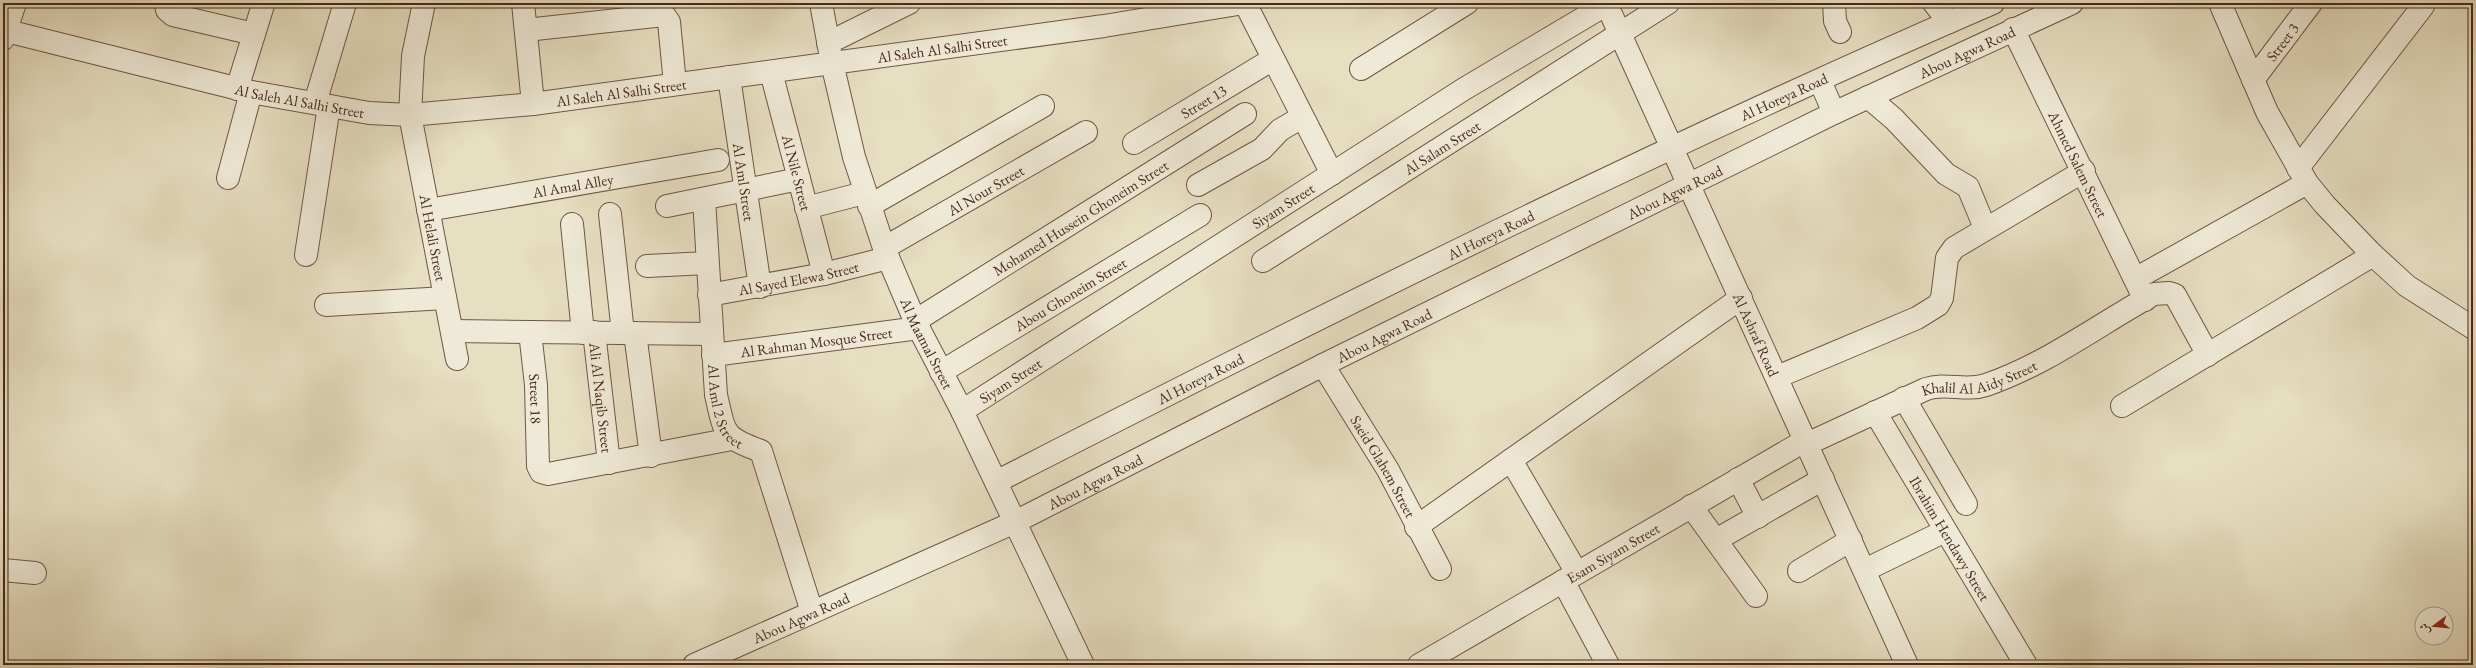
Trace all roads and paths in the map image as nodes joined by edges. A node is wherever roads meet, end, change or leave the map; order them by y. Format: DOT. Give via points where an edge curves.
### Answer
graph roads {
  1 [pos="15,3"];
  2 [pos="166,3"];
  3 [pos="345,3"];
  4 [pos="424,3"];
  5 [pos="523,3"];
  6 [pos="821,3"];
  7 [pos="909,3"];
  8 [pos="1467,3"];
  9 [pos="1668,3"];
  10 [pos="1834,3"];
  11 [pos="1934,3"];
  12 [pos="1994,3"];
  13 [pos="2072,3"];
  14 [pos="2220,3"];
  15 [pos="2311,3"];
  16 [pos="1237,4"];
  17 [pos="1606,4"];
  18 [pos="263,5"];
  19 [pos="2423,6"];
  20 [pos="626,10"];
  21 [pos="1949,22"];
  22 [pos="2014,29"];
  23 [pos="526,30"];
  24 [pos="1840,32"];
  25 [pos="4,33"];
  26 [pos="254,34"];
  27 [pos="1620,34"];
  28 [pos="830,53"];
  29 [pos="1273,60"];
  30 [pos="1361,69"];
  31 [pos="771,72"];
  32 [pos="729,77"];
  33 [pos="2253,80"];
  34 [pos="1820,81"];
  35 [pos="675,84"];
  36 [pos="244,90"];
  37 [pos="1868,97"];
  38 [pos="533,104"];
  39 [pos="322,105"];
  40 [pos="1042,106"];
  41 [pos="1834,113"];
  42 [pos="1245,114"];
  43 [pos="410,115"];
  44 [pos="1302,117"];
  45 [pos="1086,132"];
  46 [pos="1134,143"];
  47 [pos="1673,147"];
  48 [pos="718,160"];
  49 [pos="2084,171"];
  50 [pos="1332,174"];
  51 [pos="2302,176"];
  52 [pos="228,178"];
  53 [pos="799,179"];
  54 [pos="1690,184"];
  55 [pos="1198,186"];
  56 [pos="746,190"];
  57 [pos="704,198"];
  58 [pos="867,199"];
  59 [pos="667,206"];
  60 [pos="806,208"];
  61 [pos="428,210"];
  62 [pos="610,214"];
  63 [pos="1200,215"];
  64 [pos="572,224"];
  65 [pos="1985,228"];
  66 [pos="886,253"];
  67 [pos="306,254"];
  68 [pos="2373,255"];
  69 [pos="1264,261"];
  70 [pos="707,263"];
  71 [pos="647,266"];
  72 [pos="824,274"];
  73 [pos="2135,279"];
  74 [pos="760,288"];
  75 [pos="709,295"];
  76 [pos="445,298"];
  77 [pos="1741,298"];
  78 [pos="2145,300"];
  79 [pos="326,305"];
  80 [pos="917,325"];
  81 [pos="2473,328"];
  82 [pos="452,331"];
  83 [pos="530,332"];
  84 [pos="589,333"];
  85 [pos="629,333"];
  86 [pos="712,344"];
  87 [pos="2208,355"];
  88 [pos="458,359"];
  89 [pos="1322,365"];
  90 [pos="941,372"];
  91 [pos="1777,377"];
  92 [pos="1904,398"];
  93 [pos="2122,406"];
  94 [pos="962,411"];
  95 [pos="1875,412"];
  96 [pos="732,439"];
  97 [pos="1807,442"];
  98 [pos="651,456"];
  99 [pos="1511,460"];
  100 [pos="609,463"];
  101 [pos="1738,479"];
  102 [pos="1823,480"];
  103 [pos="996,482"];
  104 [pos="1966,504"];
  105 [pos="1692,506"];
  106 [pos="1758,517"];
  107 [pos="1015,522"];
  108 [pos="1416,526"];
  109 [pos="1945,531"];
  110 [pos="1716,540"];
  111 [pos="1851,540"];
  112 [pos="1440,569"];
  113 [pos="3,570"];
  114 [pos="1865,570"];
  115 [pos="1799,571"];
  116 [pos="35,573"];
  117 [pos="1570,577"];
  118 [pos="1756,596"];
  119 [pos="812,612"];
  120 [pos="694,665"];
  121 [pos="1083,665"];
  122 [pos="1419,665"];
  123 [pos="1608,665"];
  124 [pos="1907,665"];
  125 [pos="2026,665"];
  1 -- 25 [label="street"];
  2 -- 26 [label="street" via="167,10 173,15"];
  3 -- 39 [label="street"];
  4 -- 43 [label="street, Al Helali Street" via="413,56"];
  5 -- 23 [label="street"];
  6 -- 28 [label="street, Al Maamal Street"];
  7 -- 28 [label="street"];
  8 -- 30 [label="street"];
  9 -- 27 [label="street, Al Salam Street"];
  10 -- 24 [label="street" via="1835,21"];
  11 -- 21 [label="street"];
  12 -- 21 [label="street, Al Horeya Road"];
  13 -- 22 [label="street, Abou Agwa Road"];
  14 -- 33 [label="street"];
  15 -- 33 [label="street, Street 3"];
  16 -- 28 [label="street, Al Saleh Al Salhi Street"];
  16 -- 29 [label="street"];
  17 -- 27 [label="street, Al Ashraf Road"];
  17 -- 50 [label="street, Siyam Street" via="1464,89"];
  18 -- 26 [label="street"];
  19 -- 51 [label="street"];
  20 -- 23 [label="street"];
  20 -- 35 [label="street" via="667,16 670,22"];
  21 -- 34 [label="street, Al Horeya Road"];
  22 -- 37 [label="street, Abou Agwa Road"];
  22 -- 49 [label="street, Ahmed Salem Street"];
  23 -- 38 [label="street"];
  25 -- 36 [label="street, Al Saleh Al Salhi Street"];
  26 -- 36 [label="street"];
  27 -- 47 [label="street, Al Ashraf Road"];
  27 -- 69 [label="street, Al Salam Street"];
  28 -- 31 [label="street, Al Saleh Al Salhi Street"];
  28 -- 58 [label="street, Al Maamal Street" via="848,137"];
  29 -- 44 [label="street"];
  29 -- 46 [label="street, Street 13"];
  31 -- 32 [label="street, Al Saleh Al Salhi Street"];
  31 -- 53 [label="street, Al Nile Street"];
  32 -- 35 [label="street, Al Saleh Al Salhi Street"];
  32 -- 56 [label="street, Al Aml Street"];
  33 -- 51 [label="street"];
  34 -- 41 [label="street"];
  34 -- 47 [label="street, Al Horeya Road"];
  35 -- 38 [label="street, Al Saleh Al Salhi Street"];
  36 -- 39 [label="street, Al Saleh Al Salhi Street"];
  36 -- 52 [label="street"];
  37 -- 41 [label="street, Abou Agwa Road"];
  37 -- 65 [label="street" via="1918,143 1946,174 1968,187"];
  38 -- 43 [label="street, Al Saleh Al Salhi Street"];
  39 -- 43 [label="street, Al Saleh Al Salhi Street" via="369,113"];
  39 -- 67 [label="street"];
  40 -- 58 [label="street"];
  41 -- 54 [label="street, Abou Agwa Road"];
  42 -- 80 [label="street, Mohamed Hussein Ghoneim Street"];
  43 -- 61 [label="street, Al Helali Street"];
  44 -- 50 [label="street"];
  44 -- 55 [label="street" via="1280,130 1262,149"];
  45 -- 66 [label="street, Al Nour Street"];
  47 -- 54 [label="street, Al Ashraf Road"];
  47 -- 103 [label="street, Al Horeya Road" via="1259,348"];
  48 -- 61 [label="street, Al Amal Alley"];
  49 -- 65 [label="street"];
  49 -- 73 [label="street, Ahmed Salem Street"];
  50 -- 94 [label="street, Siyam Street"];
  51 -- 68 [label="street" via="2325,205"];
  51 -- 73 [label="street"];
  53 -- 56 [label="street"];
  53 -- 60 [label="street, Al Nile Street"];
  54 -- 77 [label="street, Al Ashraf Road"];
  54 -- 89 [label="street, Abou Agwa Road"];
  56 -- 57 [label="street"];
  56 -- 74 [label="street, Al Aml Street"];
  57 -- 59 [label="street"];
  57 -- 70 [label="street, Al Aml 2 Street"];
  58 -- 60 [label="street"];
  58 -- 66 [label="street, Al Maamal Street"];
  60 -- 72 [label="street, Al Nile Street"];
  61 -- 76 [label="street, Al Helali Street"];
  62 -- 85 [label="street"];
  63 -- 90 [label="street, Abou Ghoneim Street"];
  64 -- 84 [label="street, Ali Al Naqib Street"];
  65 -- 91 [label="street" via="1954,248 1947,258 1942,298 1938,305 1917,318"];
  66 -- 72 [label="street, Al Sayed Elewa Street"];
  66 -- 80 [label="street, Al Maamal Street"];
  68 -- 81 [label="street" via="2407,286"];
  68 -- 87 [label="street"];
  70 -- 71 [label="street"];
  70 -- 75 [label="street, Al Aml 2 Street"];
  72 -- 74 [label="street, Al Sayed Elewa Street"];
  73 -- 78 [label="street, Ahmed Salem Street"];
  74 -- 75 [label="street, Al Sayed Elewa Street"];
  75 -- 86 [label="street, Al Aml 2 Street"];
  76 -- 79 [label="street"];
  76 -- 82 [label="street, Al Helali Street"];
  77 -- 91 [label="street, Al Ashraf Road"];
  77 -- 99 [label="street"];
  78 -- 87 [label="street, Khalil Al Aidy Street" via="2164,293 2174,295"];
  78 -- 92 [label="street, Khalil Al Aidy Street" via="2051,356 2009,376 1975,387 1934,386"];
  80 -- 86 [label="street, Al Rahman Mosque Street"];
  80 -- 90 [label="street, Al Maamal Street"];
  82 -- 83 [label="street, Al Rahman Mosque Street"];
  82 -- 88 [label="street, Al Helali Street"];
  83 -- 84 [label="street, Al Rahman Mosque Street"];
  83 -- 100 [label="street, Street 18" via="536,385 538,466 541,472 548,474"];
  84 -- 85 [label="street, Al Rahman Mosque Street"];
  84 -- 100 [label="street, Ali Al Naqib Street"];
  85 -- 86 [label="street, Al Rahman Mosque Street"];
  85 -- 98 [label="street"];
  86 -- 96 [label="street, Al Aml 2 Street" via="716,395 723,424"];
  87 -- 93 [label="street"];
  89 -- 107 [label="street, Abou Agwa Road"];
  89 -- 108 [label="street, Saeid Glahem Street" via="1392,477 1407,503"];
  90 -- 94 [label="street, Al Maamal Street"];
  91 -- 97 [label="street, Al Ashraf Road"];
  92 -- 95 [label="street, Khalil Al Aidy Street"];
  92 -- 104 [label="street"];
  94 -- 103 [label="street, Al Maamal Street"];
  95 -- 97 [label="street, Khalil Al Aidy Street"];
  95 -- 109 [label="street, Ibrahim Hendawy Street"];
  96 -- 98 [label="street"];
  96 -- 119 [label="street, Al Aml 2 Street" via="761,451"];
  97 -- 101 [label="street, Esam Siyam Street"];
  97 -- 102 [label="street, Al Ashraf Road"];
  98 -- 100 [label="street"];
  99 -- 108 [label="street"];
  99 -- 117 [label="street"];
  101 -- 105 [label="street, Esam Siyam Street"];
  101 -- 106 [label="street"];
  102 -- 106 [label="street"];
  102 -- 111 [label="street, Al Ashraf Road"];
  103 -- 107 [label="street, Al Maamal Street"];
  105 -- 110 [label="street"];
  105 -- 117 [label="street, Esam Siyam Street"];
  106 -- 110 [label="street"];
  107 -- 119 [label="street, Abou Agwa Road"];
  107 -- 121 [label="street, Al Maamal Street"];
  108 -- 112 [label="street, Saeid Glahem Street"];
  109 -- 114 [label="street"];
  109 -- 125 [label="street, Ibrahim Hendawy Street"];
  110 -- 118 [label="street"];
  111 -- 114 [label="street, Al Ashraf Road"];
  111 -- 115 [label="street"];
  113 -- 116 [label="street"];
  114 -- 124 [label="street, Al Ashraf Road"];
  117 -- 122 [label="street, Esam Siyam Street"];
  117 -- 123 [label="street"];
  119 -- 120 [label="street, Abou Agwa Road"];
}
